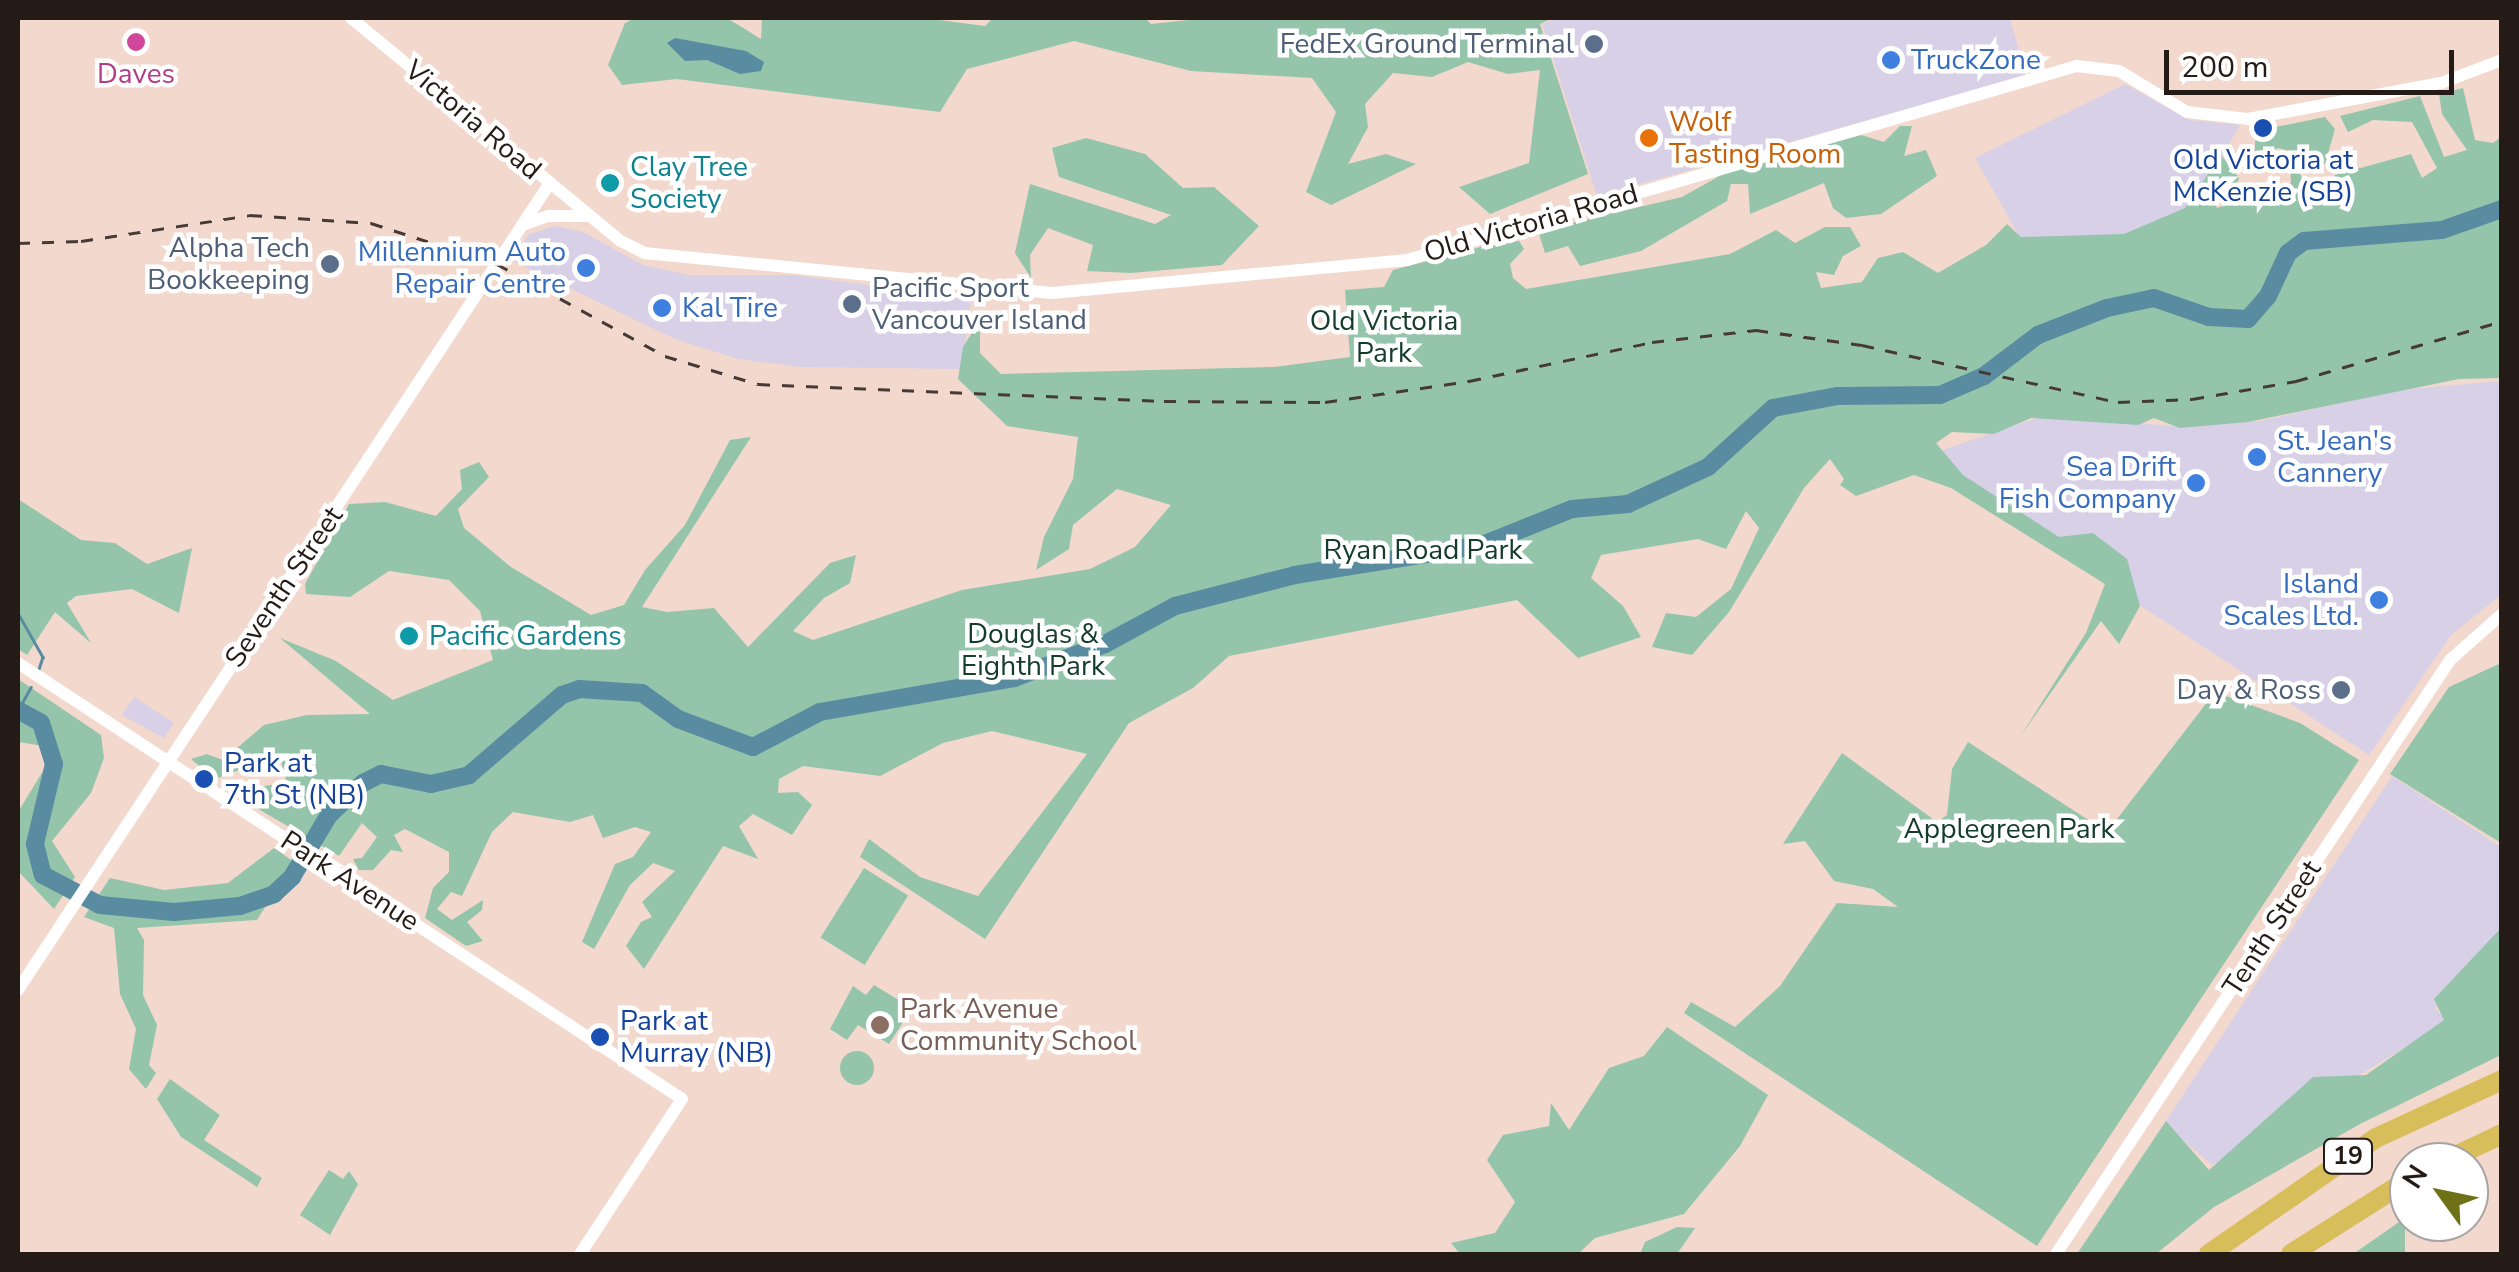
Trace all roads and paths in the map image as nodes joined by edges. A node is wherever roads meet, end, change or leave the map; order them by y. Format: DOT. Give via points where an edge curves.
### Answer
graph roads {
  1 [pos="350,18"];
  2 [pos="2502,60"];
  3 [pos="550,183"];
  4 [pos="591,217"];
  5 [pos="522,226"];
  6 [pos="2502,614"];
  7 [pos="18,663"];
  8 [pos="168,762"];
  9 [pos="18,990"];
  10 [pos="2502,1080"];
  11 [pos="2389,1192"];
  12 [pos="580,1254"];
  13 [pos="2056,1254"];
  14 [pos="2209,1254"];
  15 [pos="2291,1254"];
  1 -- 3 [label="street, Victoria Road"];
  2 -- 4 [label="street, Old Victoria Road" via="2441,83 2248,119 2187,112 2118,71 2076,66 1407,260 1108,288 997,290 778,263 684,261 644,253"];
  3 -- 4 [label="street, Old Victoria Road"];
  3 -- 5 [label="street, Seventh Street"];
  4 -- 5 [label="street" via="573,213"];
  5 -- 8 [label="street, Seventh Street"];
  6 -- 13 [label="street, Tenth Street" via="2450,660"];
  7 -- 8 [label="street, Park Avenue"];
  8 -- 9 [label="street, Seventh Street"];
  8 -- 12 [label="street, Park Avenue" via="682,1100"];
  10 -- 14 [label="highway, 19" via="2376,1138"];
  11 -- 15 [label="highway, 19"];
}
